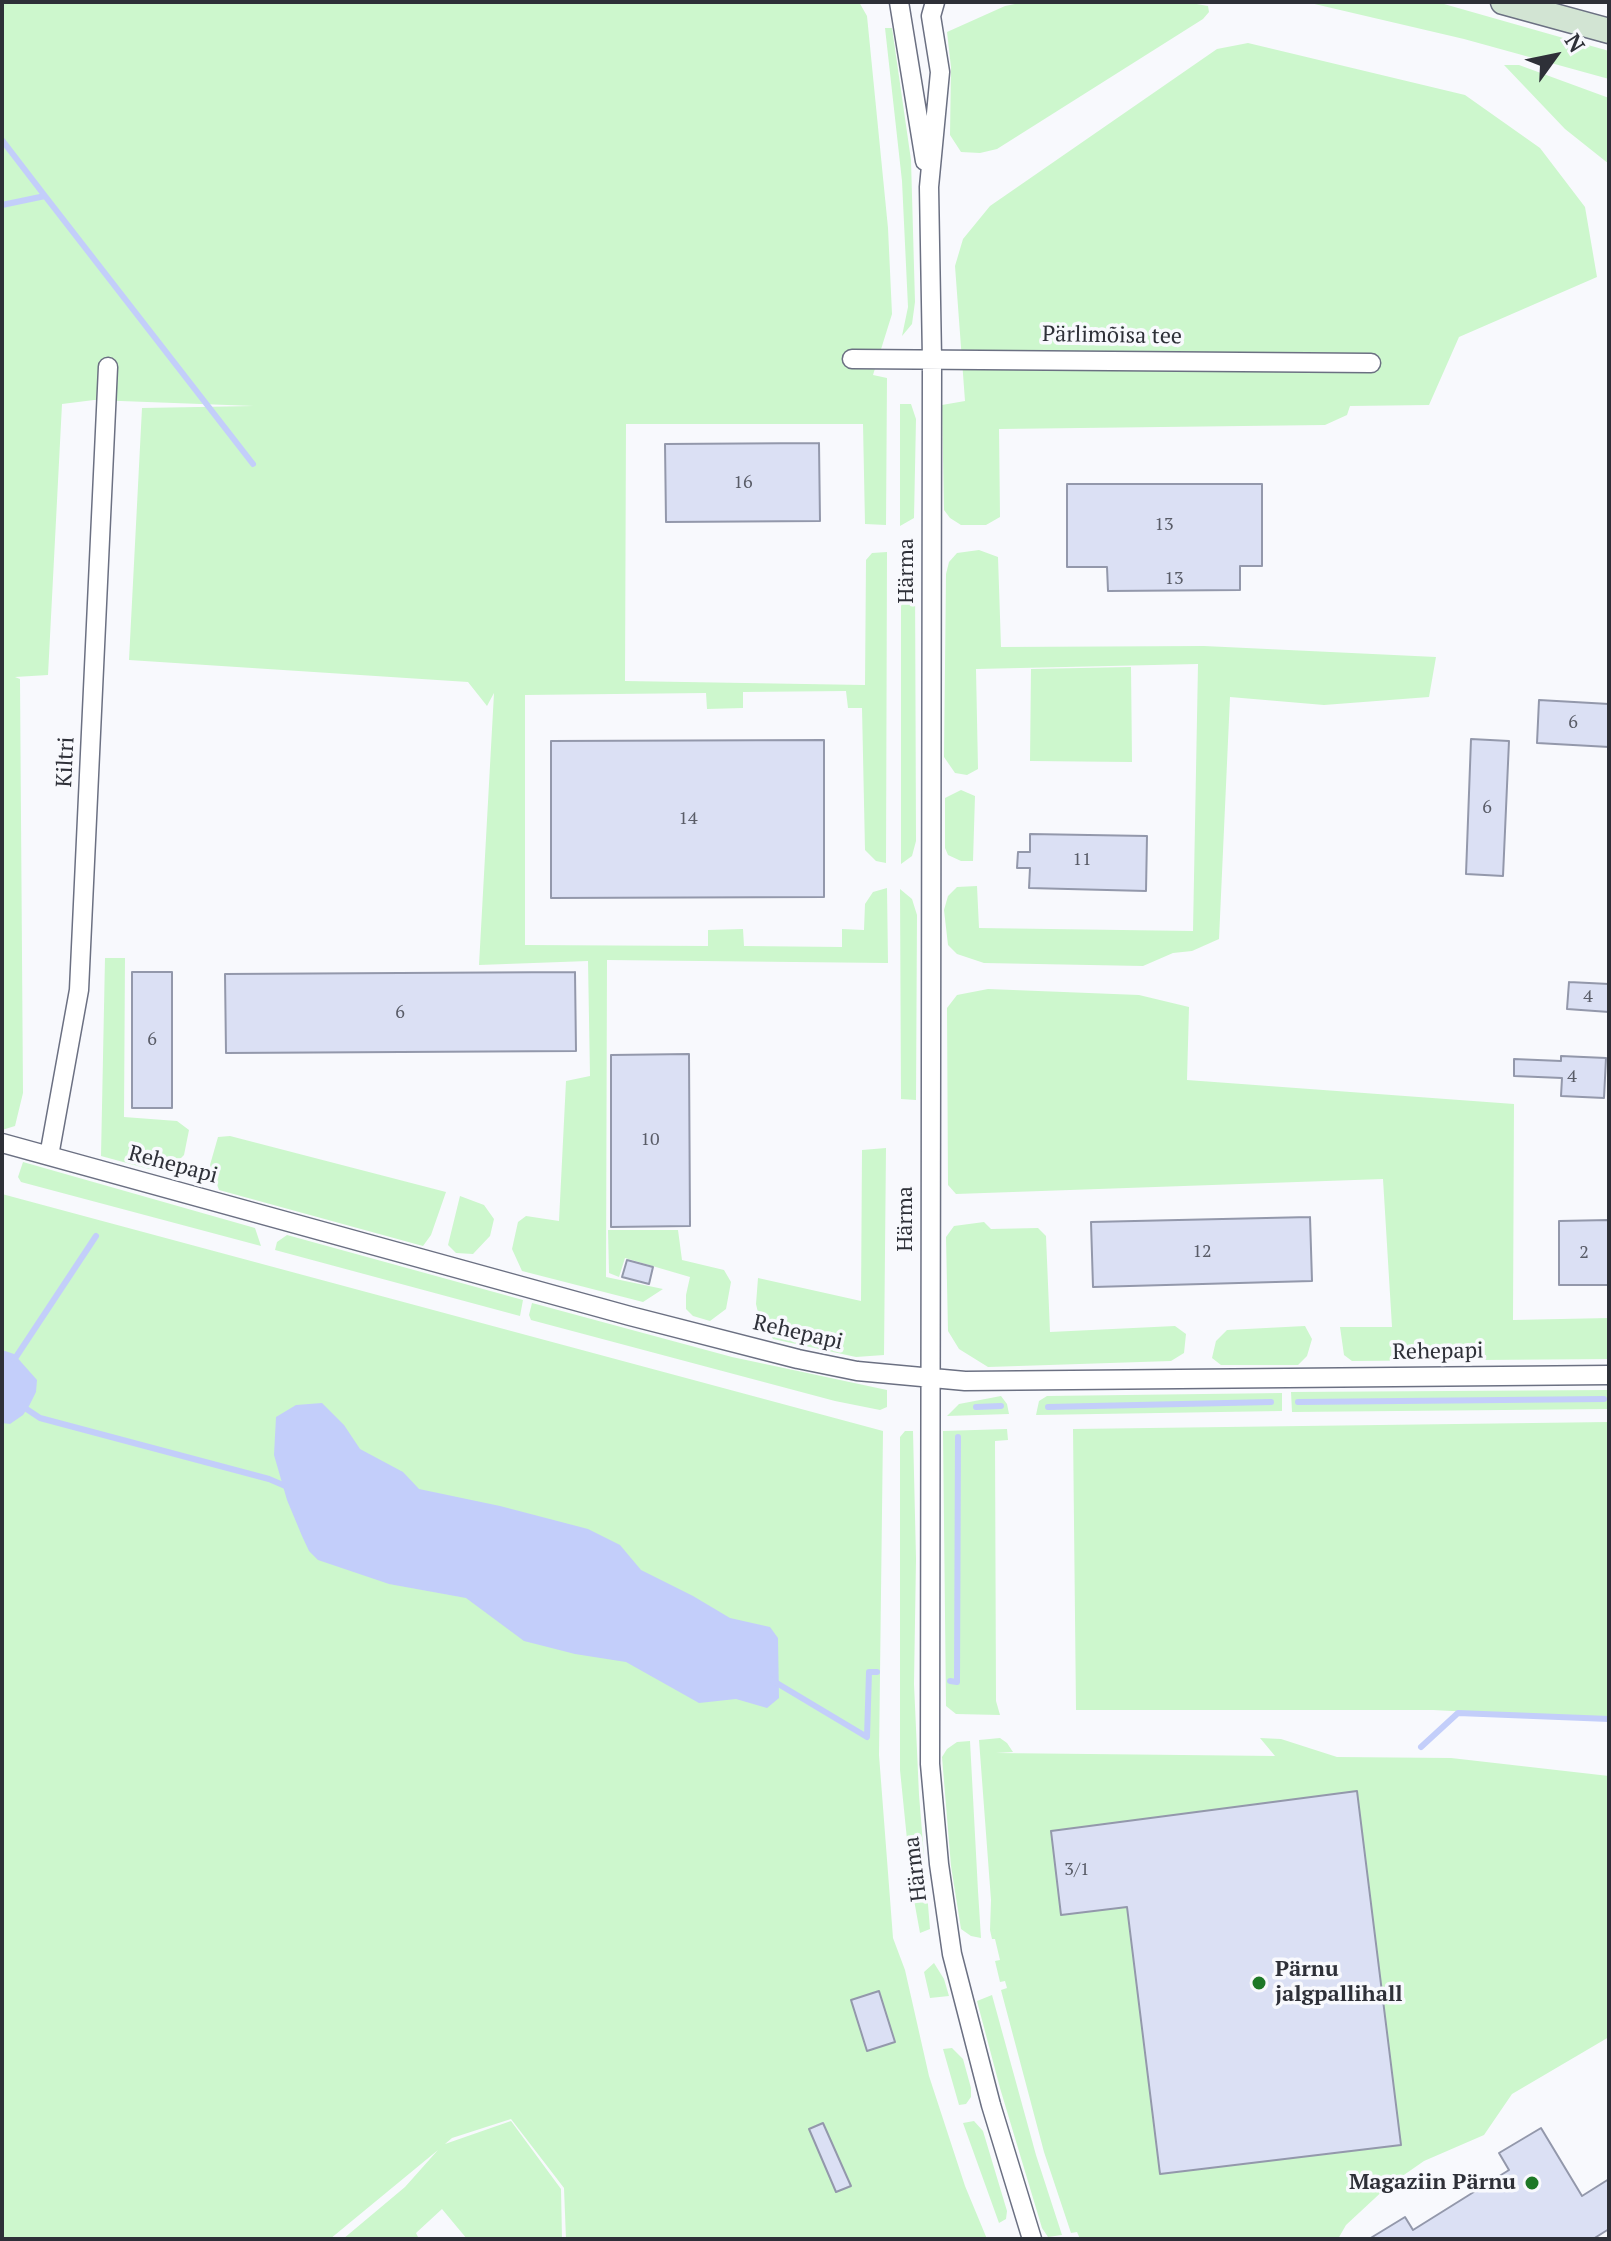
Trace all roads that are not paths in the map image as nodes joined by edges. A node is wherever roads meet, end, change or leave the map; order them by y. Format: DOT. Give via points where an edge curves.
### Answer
graph roads {
  1 [pos="899,2"];
  2 [pos="935,2"];
  3 [pos="1503,2"];
  4 [pos="1609,31"];
  5 [pos="929,187"];
  6 [pos="852,359"];
  7 [pos="932,359"];
  8 [pos="1371,363"];
  9 [pos="108,367"];
  10 [pos="2,1143"];
  11 [pos="49,1156"];
  12 [pos="1609,1375"];
  13 [pos="930,1379"];
  14 [pos="1032,2239"];
  1 -- 5 [label="street, Härma"];
  2 -- 5 [label="street, Härma" via="931,16 940,72"];
  3 -- 4 [label="main road"];
  5 -- 7 [label="street, Härma"];
  6 -- 7 [label="street, Pärlimõisa tee"];
  7 -- 8 [label="street, Pärlimõisa tee"];
  7 -- 13 [label="street, Härma"];
  9 -- 11 [label="street, Kiltri" via="79,990"];
  10 -- 11 [label="street, Rehepapi"];
  11 -- 13 [label="street, Rehepapi" via="746,1346 857,1371"];
  12 -- 13 [label="street, Rehepapi"];
  13 -- 14 [label="street, Härma" via="930,1764 939,1864 961,1998"];
}
